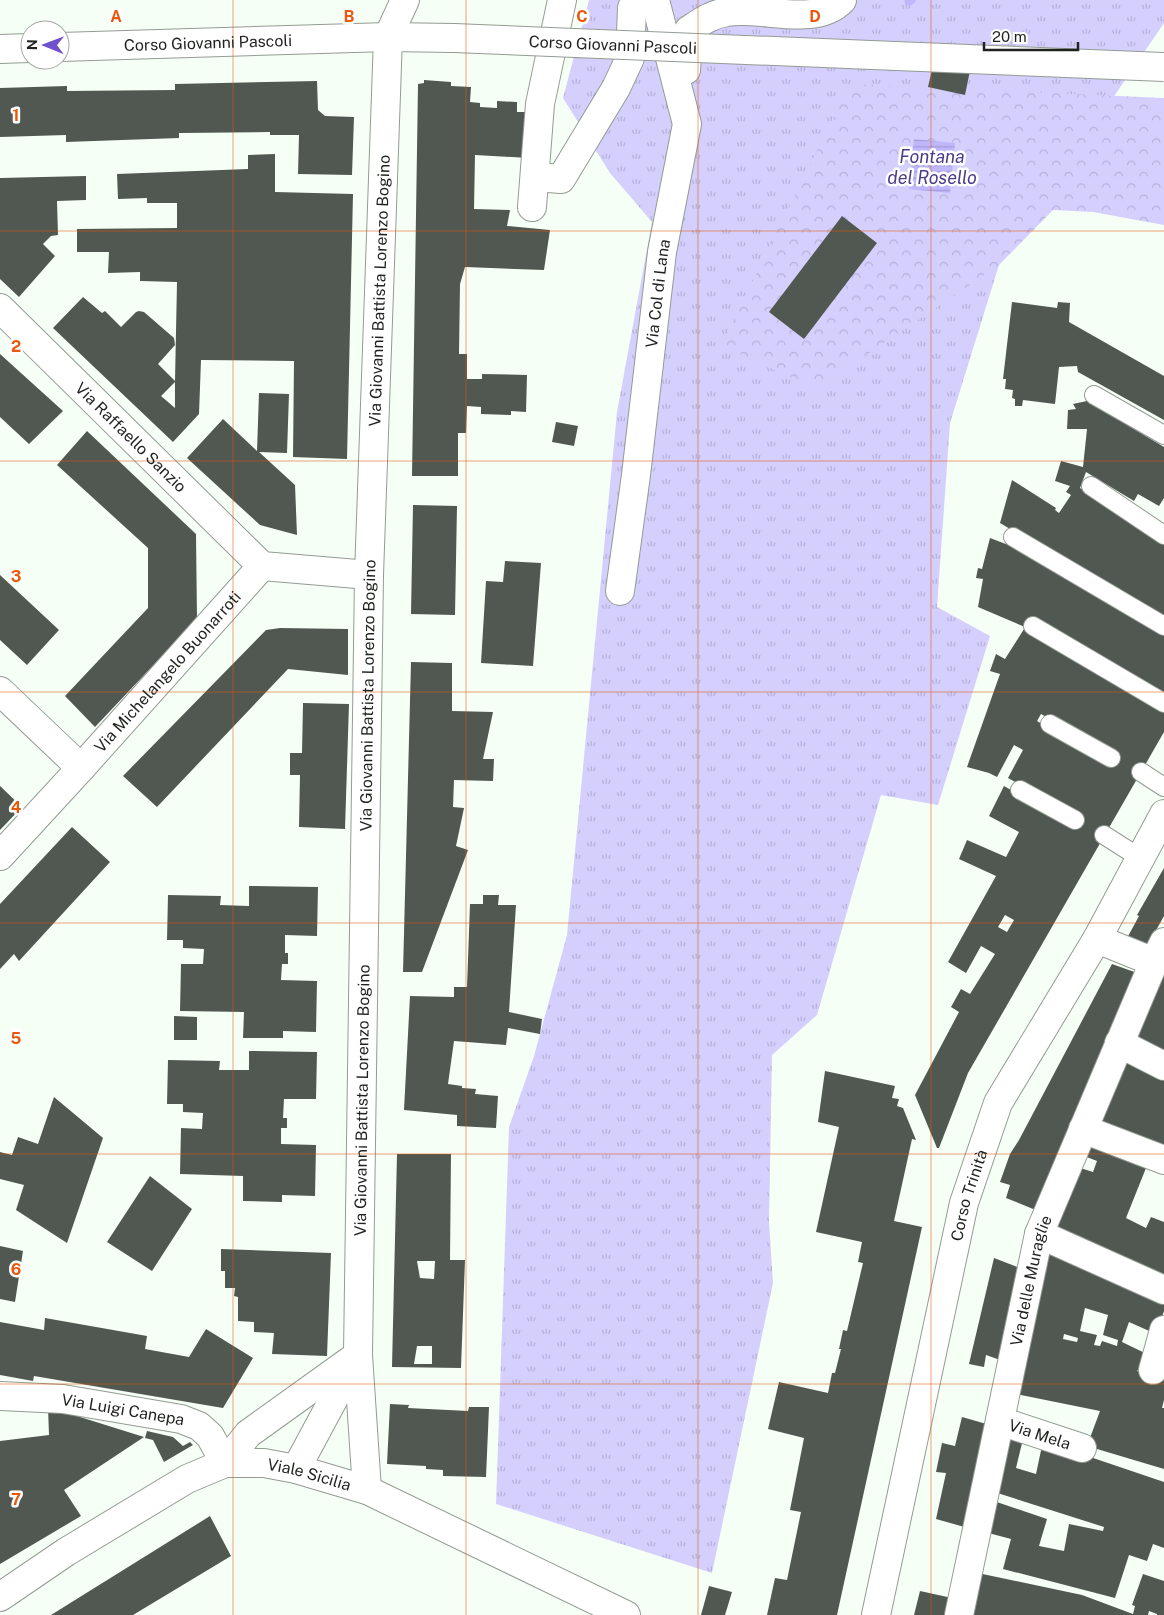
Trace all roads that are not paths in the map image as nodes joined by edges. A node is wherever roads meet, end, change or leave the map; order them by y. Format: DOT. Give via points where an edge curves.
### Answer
graph roads {
  1 [pos="405,0"];
  2 [pos="562,0"];
  3 [pos="636,0"];
  4 [pos="655,0"];
  5 [pos="842,0"];
  6 [pos="388,36"];
  7 [pos="70,47"];
  8 [pos="0,48"];
  9 [pos="20,48"];
  10 [pos="1164,67"];
  11 [pos="686,124"];
  12 [pos="535,177"];
  13 [pos="532,207"];
  14 [pos="0,308"];
  15 [pos="1094,395"];
  16 [pos="1164,434"];
  17 [pos="1091,486"];
  18 [pos="1164,535"];
  19 [pos="1013,537"];
  20 [pos="262,566"];
  21 [pos="369,575"];
  22 [pos="620,591"];
  23 [pos="1033,626"];
  24 [pos="1164,626"];
  25 [pos="0,691"];
  26 [pos="1164,703"];
  27 [pos="1050,724"];
  28 [pos="1111,758"];
  29 [pos="81,768"];
  30 [pos="1141,772"];
  31 [pos="1164,786"];
  32 [pos="1020,790"];
  33 [pos="1164,814"];
  34 [pos="1076,820"];
  35 [pos="1104,836"];
  36 [pos="0,856"];
  37 [pos="1140,858"];
  38 [pos="1097,939"];
  39 [pos="1159,952"];
  40 [pos="1119,1043"];
  41 [pos="1164,1066"];
  42 [pos="1083,1129"];
  43 [pos="1164,1160"];
  44 [pos="1039,1234"];
  45 [pos="1164,1290"];
  46 [pos="1164,1330"];
  47 [pos="358,1355"];
  48 [pos="1153,1370"];
  49 [pos="0,1396"];
  50 [pos="1000,1421"];
  51 [pos="1082,1448"];
  52 [pos="225,1463"];
  53 [pos="296,1469"];
  54 [pos="367,1490"];
  55 [pos="0,1597"];
  56 [pos="626,1615"];
  57 [pos="876,1615"];
  58 [pos="959,1615"];
  1 -- 6 [label="street"];
  2 -- 12 [label="street" via="540,104"];
  3 -- 12 [label="street" via="632,8 630,58 616,88 561,180"];
  4 -- 11 [label="street, Via Col di Lana"];
  5 -- 11 [label="street" via="835,7 814,15 728,11 709,16 689,30"];
  6 -- 7 [label="street, Corso Giovanni Pascoli"];
  6 -- 10 [label="street, Corso Giovanni Pascoli, bridge"];
  6 -- 21 [label="street, Via Giovanni Battista Lorenzo Bogino"];
  8 -- 9 [label="street"];
  11 -- 22 [label="street, Via Col di Lana" via="662,252"];
  12 -- 13 [label="street"];
  14 -- 20 [label="street, Via Raffaello Sanzio"];
  15 -- 16 [label="lane"];
  17 -- 18 [label="lane"];
  19 -- 24 [label="lane"];
  20 -- 21 [label="street"];
  20 -- 29 [label="street, Via Michelangelo Buonarroti"];
  21 -- 47 [label="street, Via Giovanni Battista Lorenzo Bogino"];
  23 -- 26 [label="lane"];
  25 -- 29 [label="street"];
  27 -- 28 [label="lane"];
  29 -- 36 [label="street, Via Michelangelo Buonarroti"];
  30 -- 31 [label="lane"];
  32 -- 34 [label="lane"];
  33 -- 37 [label="street, Corso Trinità"];
  35 -- 37 [label="lane"];
  37 -- 38 [label="street, Corso Trinità"];
  38 -- 39 [label="street, Via delle Muraglie"];
  38 -- 57 [label="street, Corso Trinità" via="998,1103 964,1203"];
  39 -- 40 [label="street, Via delle Muraglie"];
  40 -- 41 [label="street"];
  40 -- 42 [label="street, Via delle Muraglie"];
  42 -- 43 [label="street"];
  42 -- 44 [label="street, Via delle Muraglie"];
  44 -- 45 [label="street"];
  44 -- 50 [label="street, Via delle Muraglie"];
  46 -- 48 [label="street"];
  47 -- 52 [label="street" via="248,1434"];
  47 -- 53 [label="street, Via Giovanni Battista Lorenzo Bogino"];
  47 -- 54 [label="street, Via Giovanni Battista Lorenzo Bogino"];
  49 -- 52 [label="street, Via Luigi Canepa" via="63,1399 181,1419 199,1426 210,1436"];
  50 -- 51 [label="street, Via Mela"];
  50 -- 58 [label="street, Via delle Muraglie"];
  52 -- 53 [label="street, Viale Sicilia" via="264,1463"];
  52 -- 55 [label="street, Viale Sicilia" via="186,1479 66,1552"];
  53 -- 54 [label="street, Viale Sicilia"];
  54 -- 56 [label="street, Viale Sicilia"];
}
